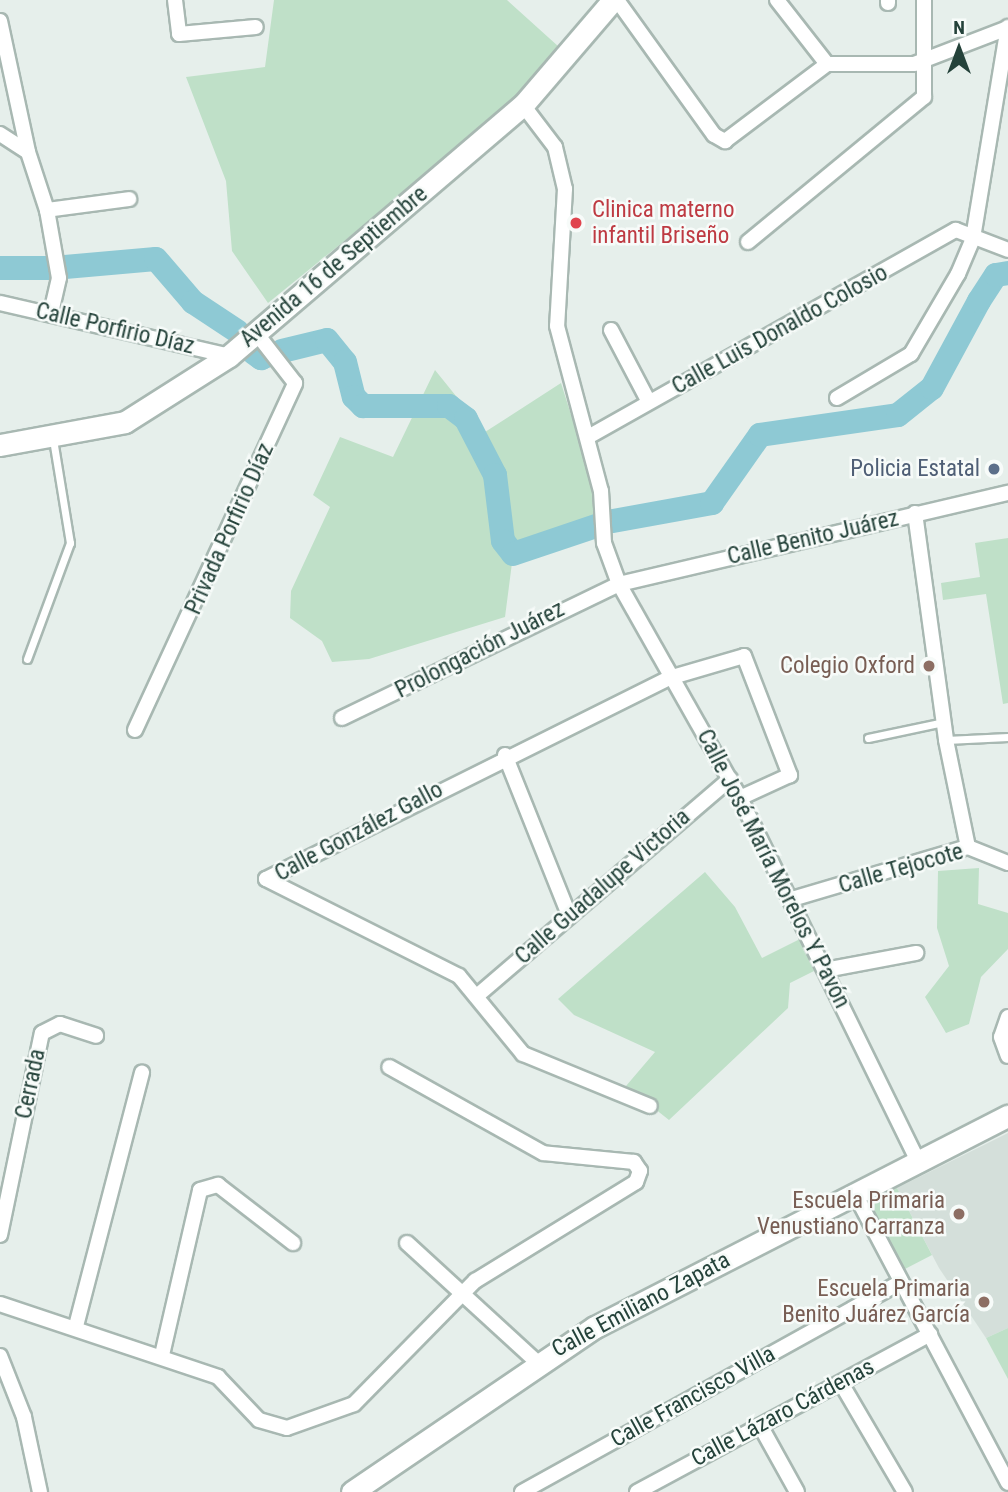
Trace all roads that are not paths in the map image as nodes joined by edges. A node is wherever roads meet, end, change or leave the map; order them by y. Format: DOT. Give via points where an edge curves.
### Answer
graph roads {
  1 [pos="175,0"];
  2 [pos="615,0"];
  3 [pos="777,0"];
  4 [pos="925,0"];
  5 [pos="0,21"];
  6 [pos="256,27"];
  7 [pos="1008,27"];
  8 [pos="929,61"];
  9 [pos="827,64"];
  10 [pos="523,105"];
  11 [pos="0,134"];
  12 [pos="28,152"];
  13 [pos="128,199"];
  14 [pos="47,210"];
  15 [pos="973,238"];
  16 [pos="748,242"];
  17 [pos="1008,250"];
  18 [pos="0,303"];
  19 [pos="51,314"];
  20 [pos="611,330"];
  21 [pos="257,334"];
  22 [pos="229,356"];
  23 [pos="837,398"];
  24 [pos="649,402"];
  25 [pos="588,436"];
  26 [pos="53,439"];
  27 [pos="0,445"];
  28 [pos="1008,493"];
  29 [pos="915,513"];
  30 [pos="619,584"];
  31 [pos="27,659"];
  32 [pos="669,678"];
  33 [pos="342,718"];
  34 [pos="944,722"];
  35 [pos="135,730"];
  36 [pos="1008,737"];
  37 [pos="868,738"];
  38 [pos="946,740"];
  39 [pos="505,755"];
  40 [pos="730,779"];
  41 [pos="740,798"];
  42 [pos="968,847"];
  43 [pos="1008,863"];
  44 [pos="792,899"];
  45 [pos="569,915"];
  46 [pos="916,953"];
  47 [pos="825,970"];
  48 [pos="478,995"];
  49 [pos="1008,1017"];
  50 [pos="96,1035"];
  51 [pos="1008,1056"];
  52 [pos="389,1067"];
  53 [pos="142,1072"];
  54 [pos="650,1106"];
  55 [pos="1008,1116"];
  56 [pos="917,1160"];
  57 [pos="854,1192"];
  58 [pos="0,1235"];
  59 [pos="293,1243"];
  60 [pos="407,1243"];
  61 [pos="901,1282"];
  62 [pos="462,1292"];
  63 [pos="0,1304"];
  64 [pos="76,1326"];
  65 [pos="930,1334"];
  66 [pos="162,1354"];
  67 [pos="0,1356"];
  68 [pos="537,1362"];
  69 [pos="841,1383"];
  70 [pos="761,1427"];
  71 [pos="1008,1483"];
  72 [pos="1008,1491"];
  73 [pos="40,1492"];
  74 [pos="352,1492"];
  75 [pos="523,1492"];
  76 [pos="637,1492"];
  77 [pos="797,1492"];
  78 [pos="905,1492"];
  79 [pos="998,1492"];
  1 -- 6 [label="street" via="179,34"];
  2 -- 9 [label="street" via="714,135 725,141"];
  2 -- 10 [label="main road, Avenida 16 de Septiembre"];
  3 -- 9 [label="street"];
  4 -- 8 [label="street"];
  5 -- 12 [label="street"];
  7 -- 8 [label="street"];
  7 -- 15 [label="street"];
  8 -- 9 [label="street"];
  8 -- 16 [label="street" via="924,97"];
  10 -- 21 [label="main road, Avenida 16 de Septiembre"];
  10 -- 25 [label="street" via="555,146 565,189 557,326"];
  11 -- 12 [label="street"];
  12 -- 14 [label="street"];
  13 -- 14 [label="street"];
  14 -- 19 [label="street" via="59,278"];
  15 -- 17 [label="street, Calle Luis Donaldo Colosio"];
  15 -- 23 [label="street" via="940,312 911,354"];
  15 -- 24 [label="street, Calle Luis Donaldo Colosio" via="956,230"];
  18 -- 19 [label="street, Calle Porfirio Díaz"];
  19 -- 22 [label="street, Calle Porfirio Díaz"];
  20 -- 24 [label="street"];
  21 -- 22 [label="main road, Avenida 16 de Septiembre"];
  21 -- 35 [label="street, Privada Porfirio Díaz" via="295,383"];
  22 -- 26 [label="main road, Avenida 16 de Septiembre" via="125,422"];
  24 -- 25 [label="street, Calle Luis Donaldo Colosio"];
  25 -- 30 [label="street" via="604,543"];
  26 -- 27 [label="main road, Avenida 16 de Septiembre"];
  26 -- 31 [label="lane" via="70,543"];
  28 -- 29 [label="street, Calle Benito Juárez"];
  29 -- 30 [label="street, Calle Benito Juárez"];
  29 -- 34 [label="street"];
  30 -- 32 [label="street, Calle José María Morelos Y Pavón"];
  30 -- 33 [label="street, Prolongación Juárez"];
  32 -- 39 [label="street, Calle González Gallo"];
  32 -- 40 [label="street, Calle José María Morelos Y Pavón" via="689,702"];
  32 -- 41 [label="street, Calle González Gallo" via="744,656 790,775"];
  34 -- 37 [label="lane"];
  34 -- 38 [label="street"];
  36 -- 38 [label="lane"];
  38 -- 42 [label="street"];
  39 -- 45 [label="street"];
  39 -- 48 [label="street, Calle González Gallo" via="266,880 459,976"];
  40 -- 41 [label="street, Calle José María Morelos Y Pavón"];
  40 -- 45 [label="street, Calle Guadalupe Victoria"];
  41 -- 44 [label="street, Calle José María Morelos Y Pavón"];
  42 -- 43 [label="street, Calle Tejocote"];
  42 -- 44 [label="street, Calle Tejocote"];
  44 -- 47 [label="street, Calle José María Morelos Y Pavón"];
  45 -- 48 [label="street, Calle Guadalupe Victoria"];
  46 -- 47 [label="street"];
  47 -- 56 [label="street, Calle José María Morelos Y Pavón"];
  48 -- 54 [label="street" via="523,1054"];
  49 -- 51 [label="street" via="1001,1037"];
  50 -- 58 [label="street, Cerrada" via="60,1024 42,1033"];
  52 -- 62 [label="street" via="543,1153 634,1162 640,1171 636,1182 535,1248 508,1258"];
  53 -- 64 [label="street"];
  55 -- 56 [label="main road, Calle Emiliano Zapata"];
  56 -- 57 [label="main road, Calle Emiliano Zapata"];
  57 -- 61 [label="street"];
  57 -- 68 [label="main road, Calle Emiliano Zapata"];
  59 -- 66 [label="street" via="218,1185 200,1190"];
  60 -- 62 [label="street, Calle Emiliano Zapata"];
  61 -- 65 [label="street"];
  61 -- 75 [label="street, Calle Francisco Villa"];
  62 -- 66 [label="street" via="354,1404 287,1428 259,1420 218,1377"];
  62 -- 68 [label="street, Calle Emiliano Zapata"];
  63 -- 64 [label="street"];
  64 -- 66 [label="street"];
  65 -- 69 [label="street, Calle Lázaro Cárdenas"];
  65 -- 71 [label="street"];
  67 -- 73 [label="street" via="24,1418"];
  68 -- 74 [label="main road, Calle Emiliano Zapata"];
  69 -- 70 [label="street, Calle Lázaro Cárdenas"];
  69 -- 78 [label="street"];
  70 -- 76 [label="street, Calle Lázaro Cárdenas"];
  70 -- 77 [label="street"];
  72 -- 79 [label="street"];
}
